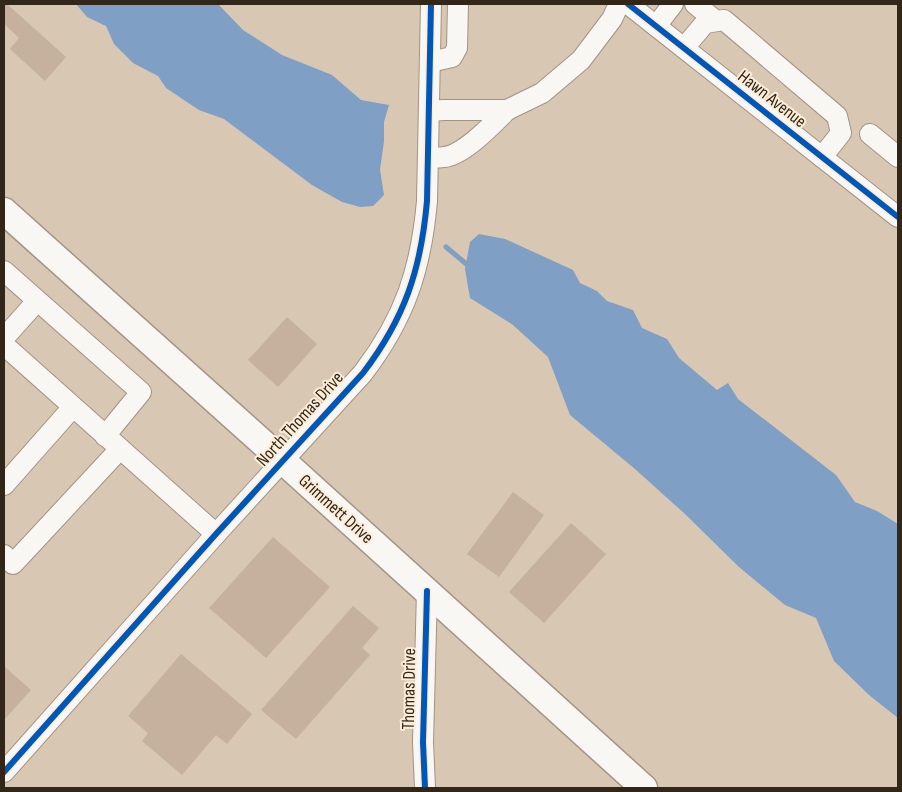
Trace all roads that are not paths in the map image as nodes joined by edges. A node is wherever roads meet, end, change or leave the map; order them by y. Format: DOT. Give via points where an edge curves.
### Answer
graph roads {
  1 [pos="431,4"];
  2 [pos="458,4"];
  3 [pos="619,4"];
  4 [pos="628,4"];
  5 [pos="673,4"];
  6 [pos="695,4"];
  7 [pos="716,21"];
  8 [pos="656,26"];
  9 [pos="684,48"];
  10 [pos="430,62"];
  11 [pos="507,110"];
  12 [pos="429,111"];
  13 [pos="870,134"];
  14 [pos="428,157"];
  15 [pos="822,157"];
  16 [pos="898,157"];
  17 [pos="4,211"];
  18 [pos="896,211"];
  19 [pos="4,271"];
  20 [pos="37,301"];
  21 [pos="4,338"];
  22 [pos="4,345"];
  23 [pos="73,407"];
  24 [pos="105,436"];
  25 [pos="120,449"];
  26 [pos="283,461"];
  27 [pos="4,485"];
  28 [pos="216,534"];
  29 [pos="4,555"];
  30 [pos="427,591"];
  31 [pos="4,772"];
  32 [pos="425,788"];
  33 [pos="644,788"];
  1 -- 10 [label="street, North Thomas Drive"];
  2 -- 10 [label="street" via="457,48 452,57"];
  3 -- 11 [label="street" via="612,19 581,60 542,93"];
  4 -- 8 [label="street, Hawn Avenue"];
  5 -- 8 [label="street"];
  6 -- 7 [label="street"];
  7 -- 9 [label="street" via="705,23"];
  7 -- 15 [label="street" via="724,20 837,116 841,133"];
  8 -- 9 [label="street, Hawn Avenue"];
  9 -- 15 [label="street, Hawn Avenue"];
  10 -- 12 [label="street, North Thomas Drive"];
  11 -- 12 [label="street"];
  11 -- 14 [label="street" via="458,152 446,157"];
  12 -- 14 [label="street, North Thomas Drive"];
  13 -- 16 [label="street"];
  14 -- 26 [label="street, North Thomas Drive" via="425,228 406,301 376,357"];
  15 -- 18 [label="street, Hawn Avenue"];
  17 -- 26 [label="main road, Grimmett Drive"];
  19 -- 20 [label="street"];
  20 -- 21 [label="street"];
  20 -- 24 [label="street" via="141,392"];
  22 -- 23 [label="street"];
  23 -- 24 [label="street"];
  23 -- 27 [label="street"];
  24 -- 25 [label="street"];
  25 -- 28 [label="street"];
  25 -- 29 [label="street" via="13,564"];
  26 -- 28 [label="street, North Thomas Drive"];
  26 -- 30 [label="main road, Grimmett Drive"];
  28 -- 31 [label="street, North Thomas Drive"];
  30 -- 32 [label="street, Thomas Drive"];
  30 -- 33 [label="main road, Grimmett Drive"];
}
